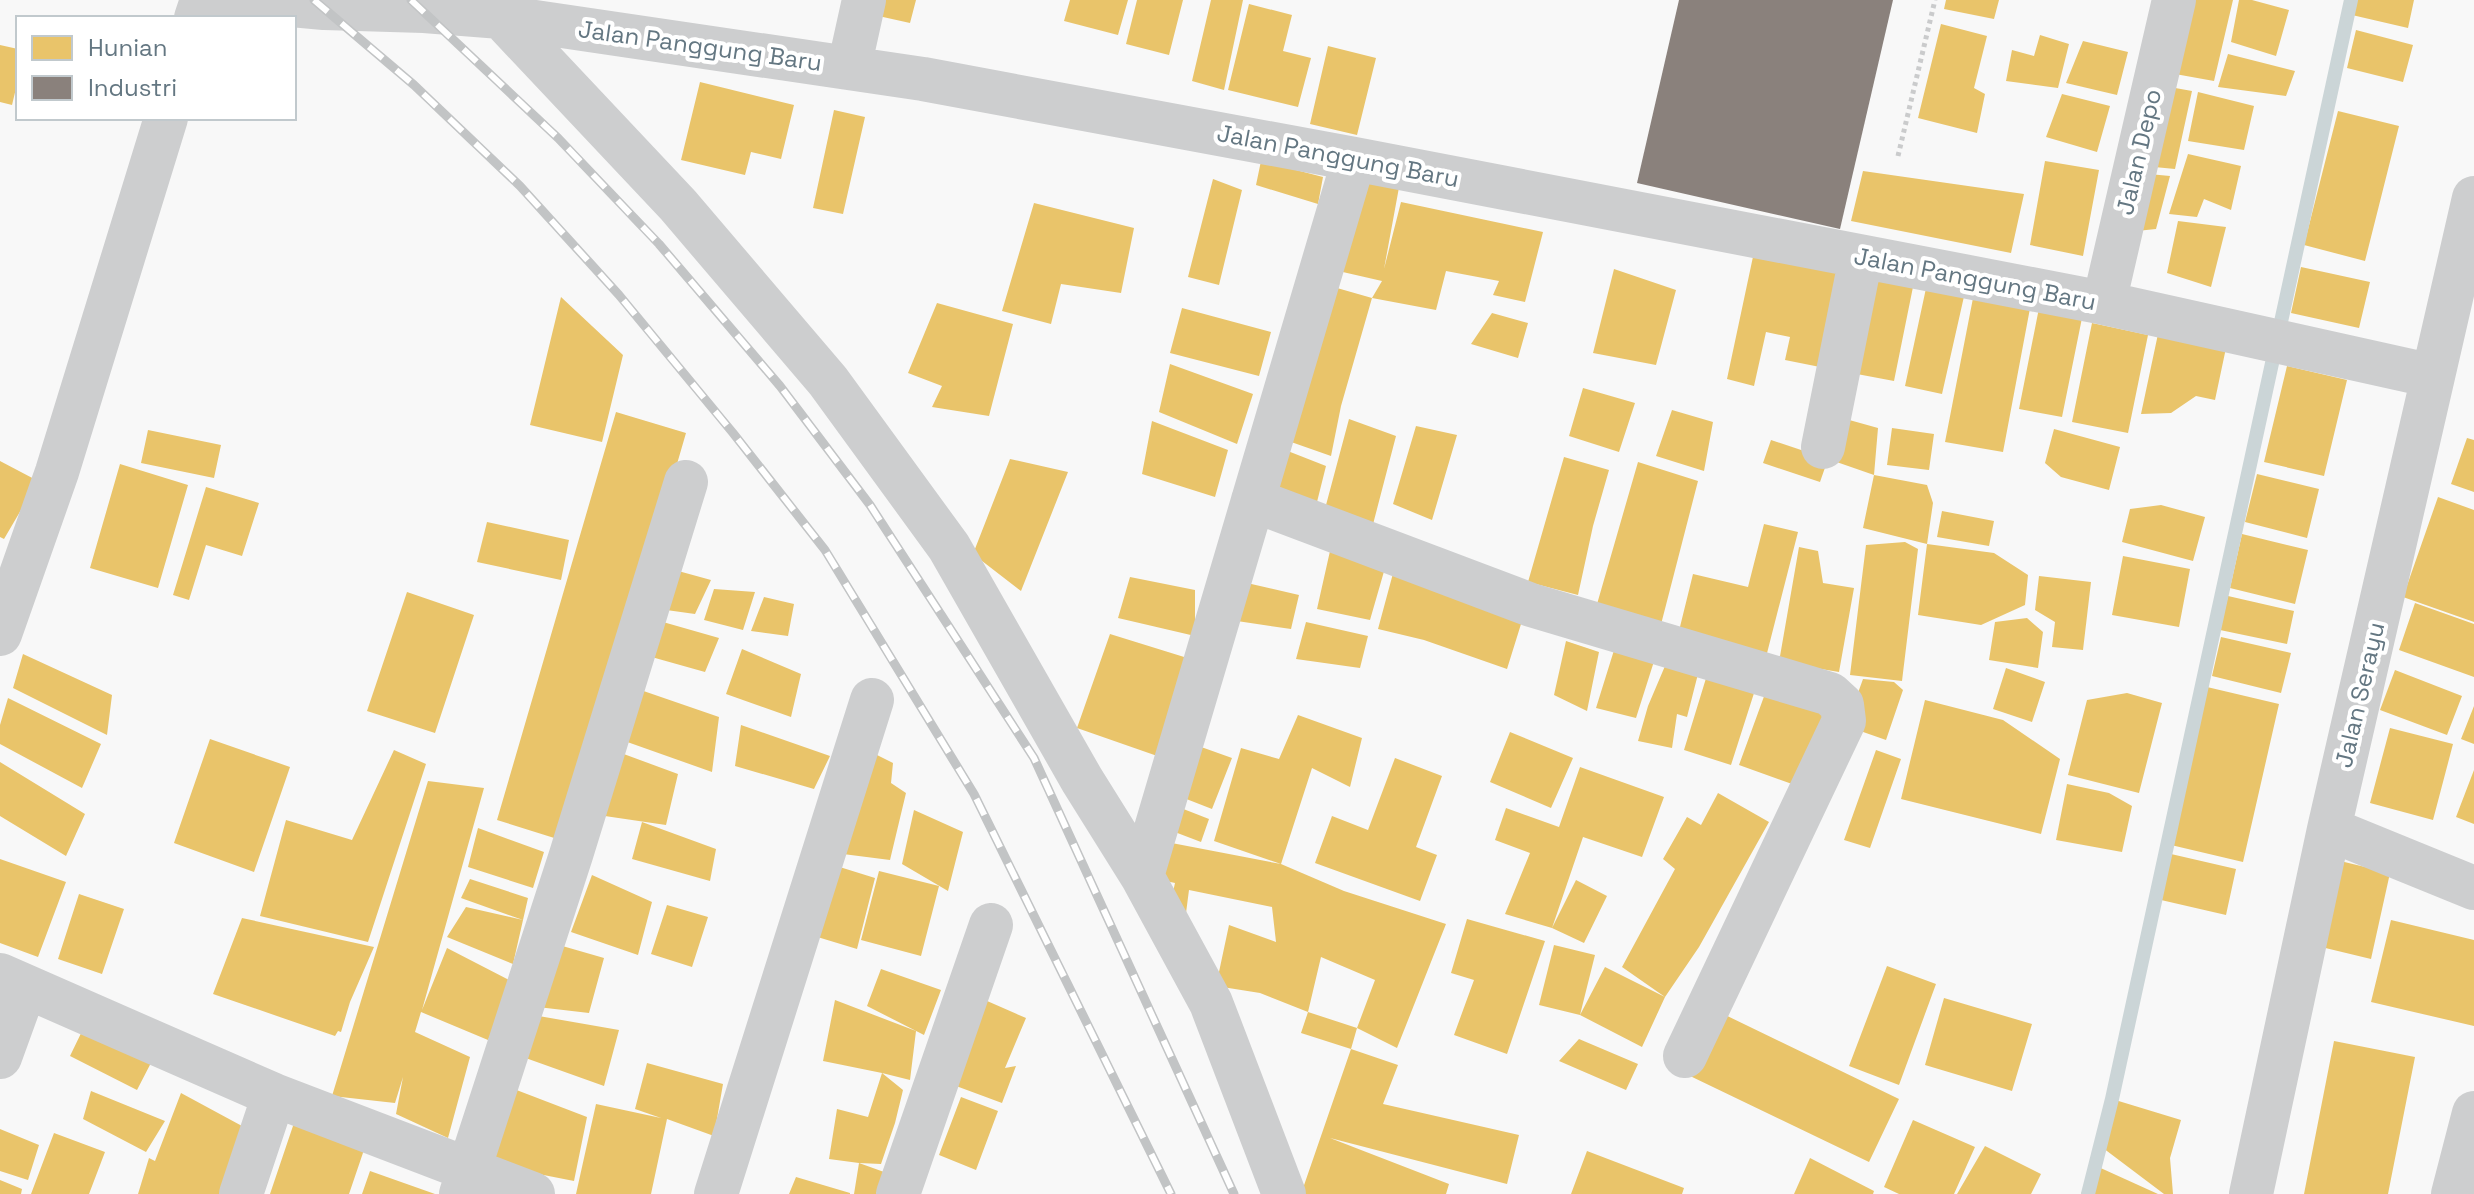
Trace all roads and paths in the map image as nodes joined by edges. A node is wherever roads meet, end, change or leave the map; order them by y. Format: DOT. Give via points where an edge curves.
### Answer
graph roads {
  1 [pos="234,0"];
  2 [pos="864,0"];
  3 [pos="1935,0"];
  4 [pos="2174,0"];
  5 [pos="501,17"];
  6 [pos="849,68"];
  7 [pos="165,120"];
  8 [pos="1898,156"];
  9 [pos="1354,159"];
  10 [pos="2474,198"];
  11 [pos="1861,257"];
  12 [pos="2104,303"];
  13 [pos="2433,376"];
  14 [pos="1823,447"];
  15 [pos="686,482"];
  16 [pos="1253,500"];
  17 [pos="0,634"];
  18 [pos="872,700"];
  19 [pos="2329,829"];
  20 [pos="1142,876"];
  21 [pos="2474,888"];
  22 [pos="991,925"];
  23 [pos="13,981"];
  24 [pos="1685,1056"];
  25 [pos="0,1057"];
  26 [pos="274,1095"];
  27 [pos="2474,1113"];
  28 [pos="465,1183"];
  29 [pos="241,1194"];
  30 [pos="533,1194"];
  31 [pos="716,1194"];
  32 [pos="898,1194"];
  33 [pos="1284,1194"];
  34 [pos="2251,1194"];
  35 [pos="2453,1194"];
  1 -- 5 [label="street, Jalan Panggung Baru"];
  2 -- 6 [label="street"];
  3 -- 8 [label="path"];
  4 -- 12 [label="street, Jalan Depo"];
  5 -- 6 [label="street, Jalan Panggung Baru"];
  5 -- 20 [label="street" via="678,205 828,381 949,547"];
  6 -- 9 [label="street, Jalan Panggung Baru"];
  7 -- 17 [label="street" via="57,472"];
  9 -- 11 [label="street, Jalan Panggung Baru"];
  9 -- 16 [label="street"];
  10 -- 13 [label="street, Jalan Serayu"];
  11 -- 12 [label="street, Jalan Panggung Baru"];
  11 -- 14 [label="street"];
  12 -- 13 [label="street, Jalan Panggung Baru"];
  13 -- 19 [label="street, Jalan Serayu"];
  15 -- 28 [label="street"];
  16 -- 20 [label="street"];
  16 -- 24 [label="street" via="1531,605 1830,694 1842,705 1844,721"];
  18 -- 31 [label="street"];
  19 -- 21 [label="street"];
  19 -- 34 [label="street, Jalan Serayu"];
  20 -- 33 [label="street" via="1211,1003"];
  22 -- 32 [label="street"];
  23 -- 25 [label="street"];
  23 -- 26 [label="street"];
  26 -- 28 [label="street"];
  26 -- 29 [label="street"];
  27 -- 35 [label="street"];
  28 -- 30 [label="street"];
}
